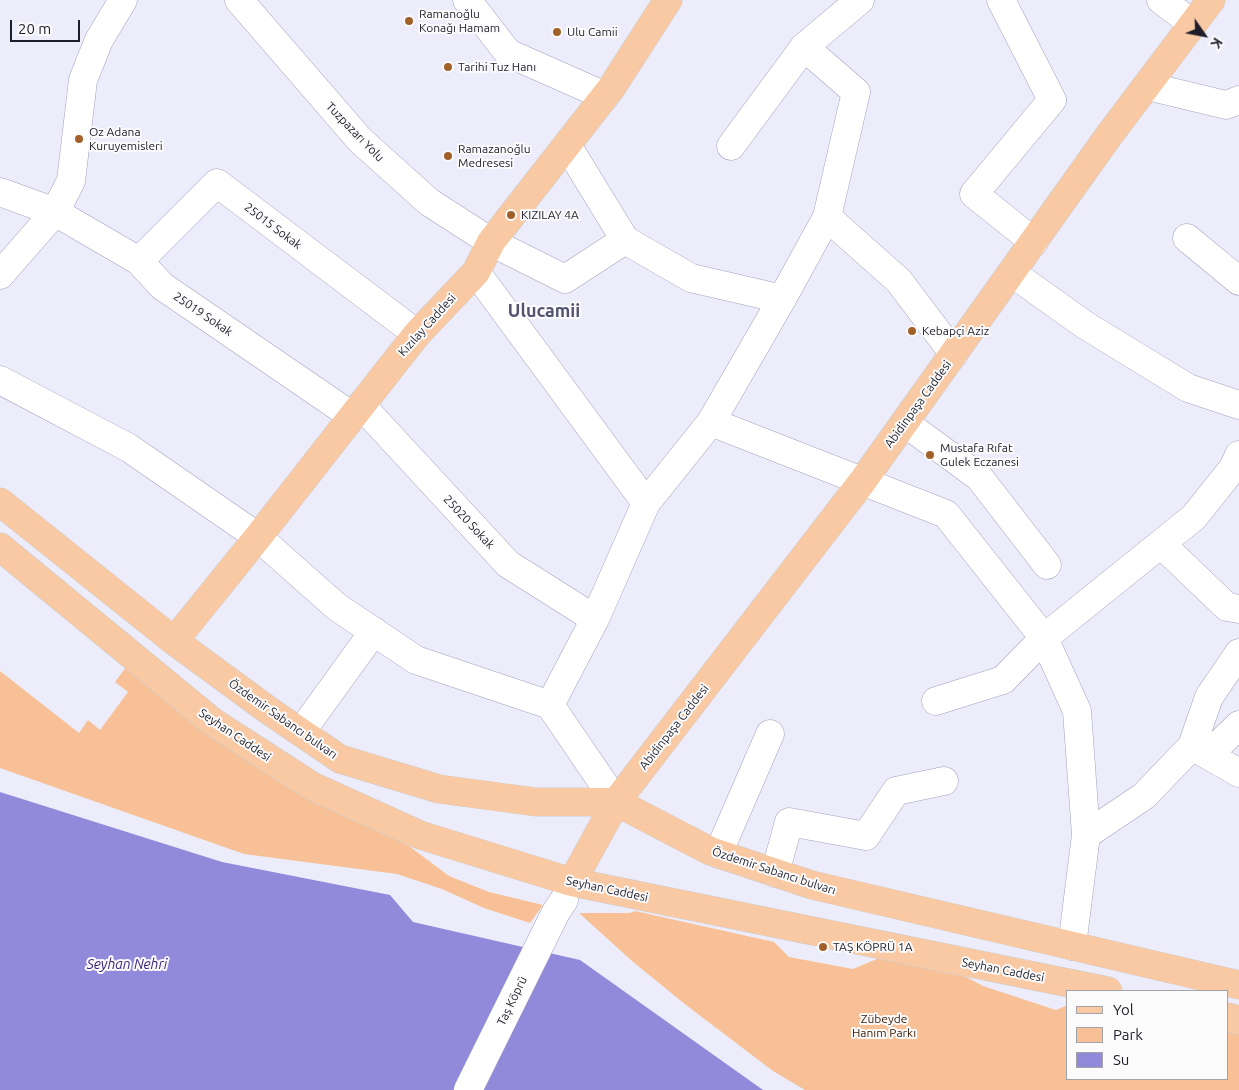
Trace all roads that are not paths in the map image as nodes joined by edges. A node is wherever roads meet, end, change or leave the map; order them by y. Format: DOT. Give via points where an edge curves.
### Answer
graph roads {
  1 [pos="123,0"];
  2 [pos="239,0"];
  3 [pos="468,0"];
  4 [pos="668,0"];
  5 [pos="860,0"];
  6 [pos="1001,0"];
  7 [pos="1161,0"];
  8 [pos="1211,0"];
  9 [pos="1193,24"];
  10 [pos="804,47"];
  11 [pos="1147,86"];
  12 [pos="605,96"];
  13 [pos="1239,100"];
  14 [pos="566,145"];
  15 [pos="731,146"];
  16 [pos="0,192"];
  17 [pos="55,212"];
  18 [pos="827,217"];
  19 [pos="1187,238"];
  20 [pos="625,240"];
  21 [pos="491,242"];
  22 [pos="1034,242"];
  23 [pos="139,262"];
  24 [pos="476,272"];
  25 [pos="1012,273"];
  26 [pos="0,275"];
  27 [pos="1239,281"];
  28 [pos="782,299"];
  29 [pos="417,334"];
  30 [pos="954,354"];
  31 [pos="0,380"];
  32 [pos="1239,405"];
  33 [pos="357,411"];
  34 [pos="711,422"];
  35 [pos="905,422"];
  36 [pos="1239,455"];
  37 [pos="862,482"];
  38 [pos="0,502"];
  39 [pos="646,503"];
  40 [pos="258,537"];
  41 [pos="1160,544"];
  42 [pos="0,547"];
  43 [pos="1047,565"];
  44 [pos="1239,609"];
  45 [pos="595,619"];
  46 [pos="374,632"];
  47 [pos="1044,638"];
  48 [pos="174,641"];
  49 [pos="1239,653"];
  50 [pos="936,701"];
  51 [pos="550,705"];
  52 [pos="1239,725"];
  53 [pos="300,732"];
  54 [pos="770,734"];
  55 [pos="1200,750"];
  56 [pos="1239,773"];
  57 [pos="944,781"];
  58 [pos="616,802"];
  59 [pos="1086,835"];
  60 [pos="718,854"];
  61 [pos="775,873"];
  62 [pos="564,898"];
  63 [pos="1072,946"];
  64 [pos="1239,985"];
  65 [pos="1102,990"];
  66 [pos="468,1090"];
  1 -- 17 [label="street" via="99,40 83,80 71,181"];
  2 -- 21 [label="street, Tuzpazarı Yolu" via="360,140 429,202"];
  3 -- 12 [label="street" via="508,54"];
  4 -- 12 [label="main road, Kızılay Caddesi"];
  5 -- 10 [label="street"];
  6 -- 22 [label="street" via="1052,100 974,194"];
  7 -- 9 [label="street"];
  8 -- 9 [label="main road, Abidinpaşa Caddesi"];
  9 -- 11 [label="main road, Abidinpaşa Caddesi"];
  10 -- 15 [label="street"];
  10 -- 18 [label="street" via="856,92"];
  11 -- 13 [label="street" via="1226,105"];
  11 -- 22 [label="main road, Abidinpaşa Caddesi"];
  12 -- 14 [label="main road, Kızılay Caddesi"];
  14 -- 20 [label="street"];
  14 -- 21 [label="main road, Kızılay Caddesi"];
  16 -- 17 [label="street, 25019 Sokak"];
  17 -- 23 [label="street, 25019 Sokak"];
  17 -- 26 [label="street"];
  18 -- 28 [label="street"];
  18 -- 30 [label="street" via="899,281"];
  19 -- 27 [label="street"];
  20 -- 21 [label="street, Tuzpazarı Yolu" via="564,279"];
  20 -- 28 [label="street" via="691,278"];
  21 -- 24 [label="main road, Kızılay Caddesi"];
  22 -- 25 [label="main road, Abidinpaşa Caddesi"];
  23 -- 29 [label="street, 25015 Sokak" via="217,183"];
  23 -- 33 [label="street, 25019 Sokak" via="162,286"];
  24 -- 29 [label="main road, Kızılay Caddesi"];
  24 -- 39 [label="street"];
  25 -- 30 [label="main road, Abidinpaşa Caddesi"];
  25 -- 32 [label="street" via="1085,325 1188,388"];
  28 -- 34 [label="street"];
  29 -- 33 [label="main road, Kızılay Caddesi"];
  30 -- 35 [label="main road, Abidinpaşa Caddesi"];
  31 -- 40 [label="street" via="129,448"];
  33 -- 40 [label="main road, Kızılay Caddesi"];
  33 -- 45 [label="street, 25020 Sokak" via="508,564"];
  34 -- 37 [label="street"];
  34 -- 39 [label="street"];
  35 -- 37 [label="main road, Abidinpaşa Caddesi"];
  35 -- 43 [label="street" via="979,477"];
  36 -- 41 [label="street" via="1233,468 1194,517"];
  37 -- 47 [label="street" via="946,514"];
  37 -- 58 [label="main road, Abidinpaşa Caddesi"];
  38 -- 48 [label="main road, Özdemir Sabancı bulvarı"];
  39 -- 45 [label="street"];
  40 -- 46 [label="street" via="337,607"];
  40 -- 48 [label="main road, Kızılay Caddesi"];
  41 -- 44 [label="street" via="1227,607"];
  41 -- 47 [label="street"];
  42 -- 62 [label="main road, Seyhan Caddesi" via="213,722 312,786"];
  45 -- 51 [label="street"];
  46 -- 51 [label="street" via="416,660"];
  46 -- 53 [label="street"];
  47 -- 50 [label="street" via="1003,680"];
  47 -- 59 [label="street" via="1077,712"];
  48 -- 53 [label="main road, Özdemir Sabancı bulvarı"];
  49 -- 55 [label="street" via="1209,697"];
  51 -- 58 [label="street"];
  52 -- 55 [label="street"];
  53 -- 58 [label="main road, Özdemir Sabancı bulvarı" via="340,759 438,789 536,802"];
  54 -- 60 [label="street"];
  55 -- 56 [label="street"];
  55 -- 59 [label="street" via="1144,796"];
  57 -- 61 [label="street" via="896,791 866,836 789,822"];
  58 -- 60 [label="main road, Özdemir Sabancı bulvarı"];
  58 -- 62 [label="main road, Abidinpaşa Caddesi"];
  59 -- 63 [label="street"];
  60 -- 61 [label="main road, Özdemir Sabancı bulvarı"];
  61 -- 63 [label="main road, Özdemir Sabancı bulvarı" via="812,885"];
  62 -- 65 [label="main road, Seyhan Caddesi"];
  62 -- 66 [label="street, Taș Köprü"];
  63 -- 64 [label="main road, Özdemir Sabancı bulvarı"];
}
